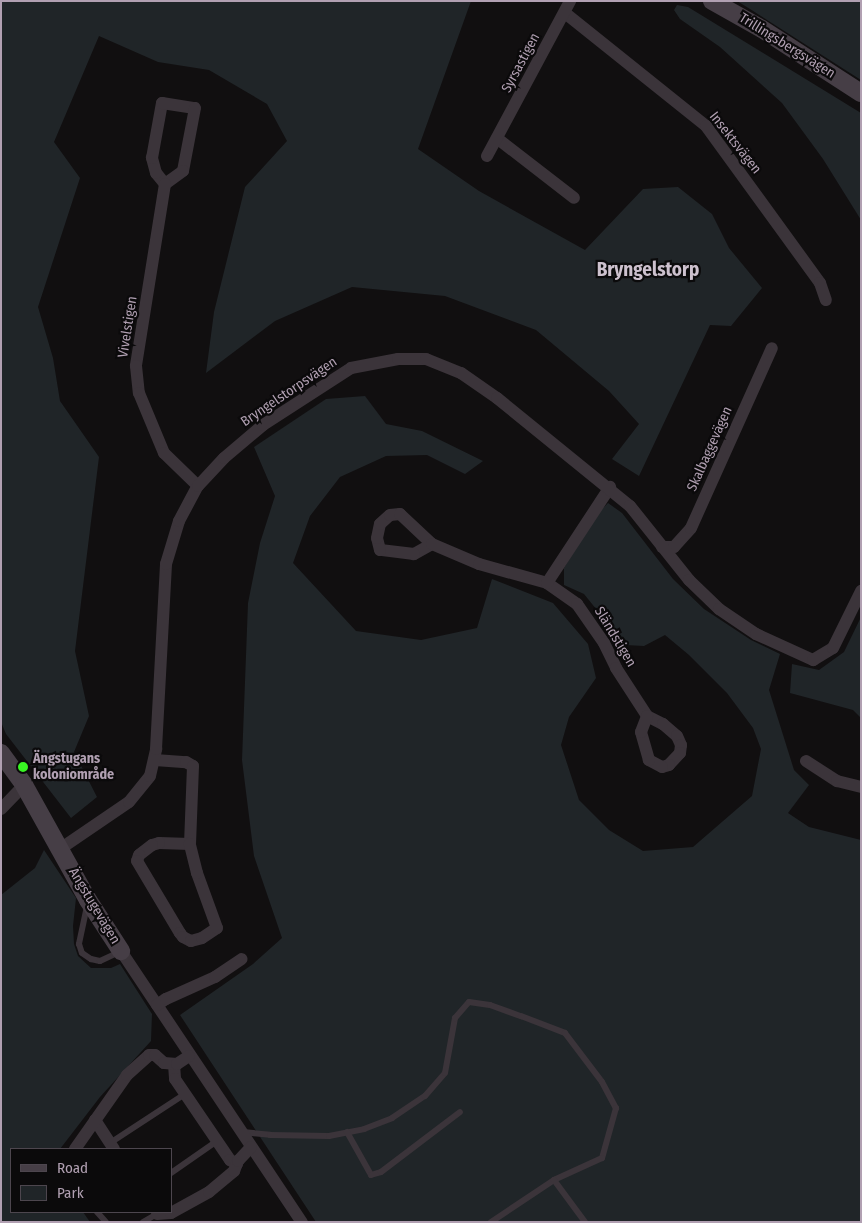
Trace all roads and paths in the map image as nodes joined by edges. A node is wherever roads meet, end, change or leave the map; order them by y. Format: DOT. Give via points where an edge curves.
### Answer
graph roads {
  1 [pos="712,1"];
  2 [pos="568,7"];
  3 [pos="861,93"];
  4 [pos="498,139"];
  5 [pos="487,156"];
  6 [pos="165,184"];
  7 [pos="574,198"];
  8 [pos="826,300"];
  9 [pos="772,348"];
  10 [pos="198,486"];
  11 [pos="610,487"];
  12 [pos="432,544"];
  13 [pos="662,547"];
  14 [pos="548,583"];
  15 [pos="861,591"];
  16 [pos="647,716"];
  17 [pos="1,753"];
  18 [pos="155,760"];
  19 [pos="806,761"];
  20 [pos="24,785"];
  21 [pos="861,787"];
  22 [pos="1,809"];
  23 [pos="190,844"];
  24 [pos="60,849"];
  25 [pos="88,900"];
  26 [pos="121,951"];
  27 [pos="242,959"];
  28 [pos="157,1005"];
  29 [pos="189,1056"];
  30 [pos="174,1064"];
  31 [pos="185,1094"];
  32 [pos="460,1112"];
  33 [pos="95,1120"];
  34 [pos="240,1131"];
  35 [pos="347,1132"];
  36 [pos="217,1141"];
  37 [pos="112,1146"];
  38 [pos="251,1147"];
  39 [pos="76,1148"];
  40 [pos="237,1164"];
  41 [pos="172,1172"];
  42 [pos="554,1180"];
  43 [pos="172,1212"];
  44 [pos="159,1213"];
  45 [pos="143,1222"];
  46 [pos="302,1222"];
  47 [pos="492,1222"];
  48 [pos="585,1222"];
  1 -- 3 [label="street, Trillingsbergsvägen"];
  2 -- 4 [label="street, Syrsastigen"];
  2 -- 8 [label="street, Insektsvägen" via="706,126 820,283"];
  4 -- 5 [label="street, Syrsastigen"];
  4 -- 7 [label="street"];
  6 -- 6 [label="street" via="156,173 152,158 162,103 195,108 183,171"];
  6 -- 10 [label="street, Vivelstigen" via="136,366 139,393 164,453"];
  9 -- 13 [label="street, Skalbaggevägen" via="691,528 674,547"];
  10 -- 11 [label="street, Bryngelstorpsvägen" via="224,458 263,425 351,368 398,359 426,359 461,373"];
  10 -- 18 [label="street, Bryngelstorpsvägen" via="179,521 166,564"];
  11 -- 13 [label="street, Bryngelstorpsvägen" via="630,506"];
  11 -- 14 [label="street"];
  12 -- 14 [label="street, Sländstigen" via="478,564"];
  13 -- 15 [label="street, Bryngelstorpsvägen" via="719,609 756,634 813,660 833,648"];
  14 -- 16 [label="street, Sländstigen" via="577,604"];
  17 -- 20 [label="street, Ängstugevägen"];
  18 -- 23 [label="street" via="186,762 193,766"];
  18 -- 24 [label="street, Bryngelstorpsvägen" via="150,776 129,802"];
  19 -- 21 [label="street" via="837,781"];
  20 -- 22 [label="street"];
  20 -- 24 [label="street, Ängstugevägen"];
  23 -- 23 [label="street" via="152,845 139,855 137,861 180,933 191,941 217,928"];
  24 -- 25 [label="street, Ängstugevägen"];
  25 -- 26 [label="street, Ängstugevägen"];
  25 -- 26 [label="lane" via="79,944 82,953 100,961"];
  26 -- 28 [label="street, Ängstugevägen"];
  27 -- 28 [label="street" via="215,977"];
  28 -- 29 [label="street, Ängstugevägen"];
  29 -- 30 [label="street"];
  29 -- 34 [label="street, Ängstugevägen"];
  30 -- 31 [label="street" via="175,1079"];
  30 -- 33 [label="street" via="149,1055 127,1075"];
  31 -- 36 [label="street"];
  31 -- 37 [label="lane"];
  32 -- 35 [label="lane" via="381,1172 371,1175"];
  33 -- 37 [label="street"];
  33 -- 39 [label="street"];
  34 -- 35 [label="lane" via="329,1136"];
  34 -- 38 [label="street, Ängstugevägen"];
  35 -- 42 [label="lane" via="392,1118 425,1096 445,1073 456,1018 469,1002 490,1005 565,1033 602,1082 616,1108 602,1158"];
  36 -- 40 [label="street" via="230,1160"];
  36 -- 41 [label="lane"];
  38 -- 40 [label="street"];
  38 -- 46 [label="street, Ängstugevägen"];
  40 -- 43 [label="street" via="234,1171 208,1192"];
  42 -- 47 [label="lane"];
  42 -- 48 [label="lane"];
  44 -- 45 [label="lane"];
}
